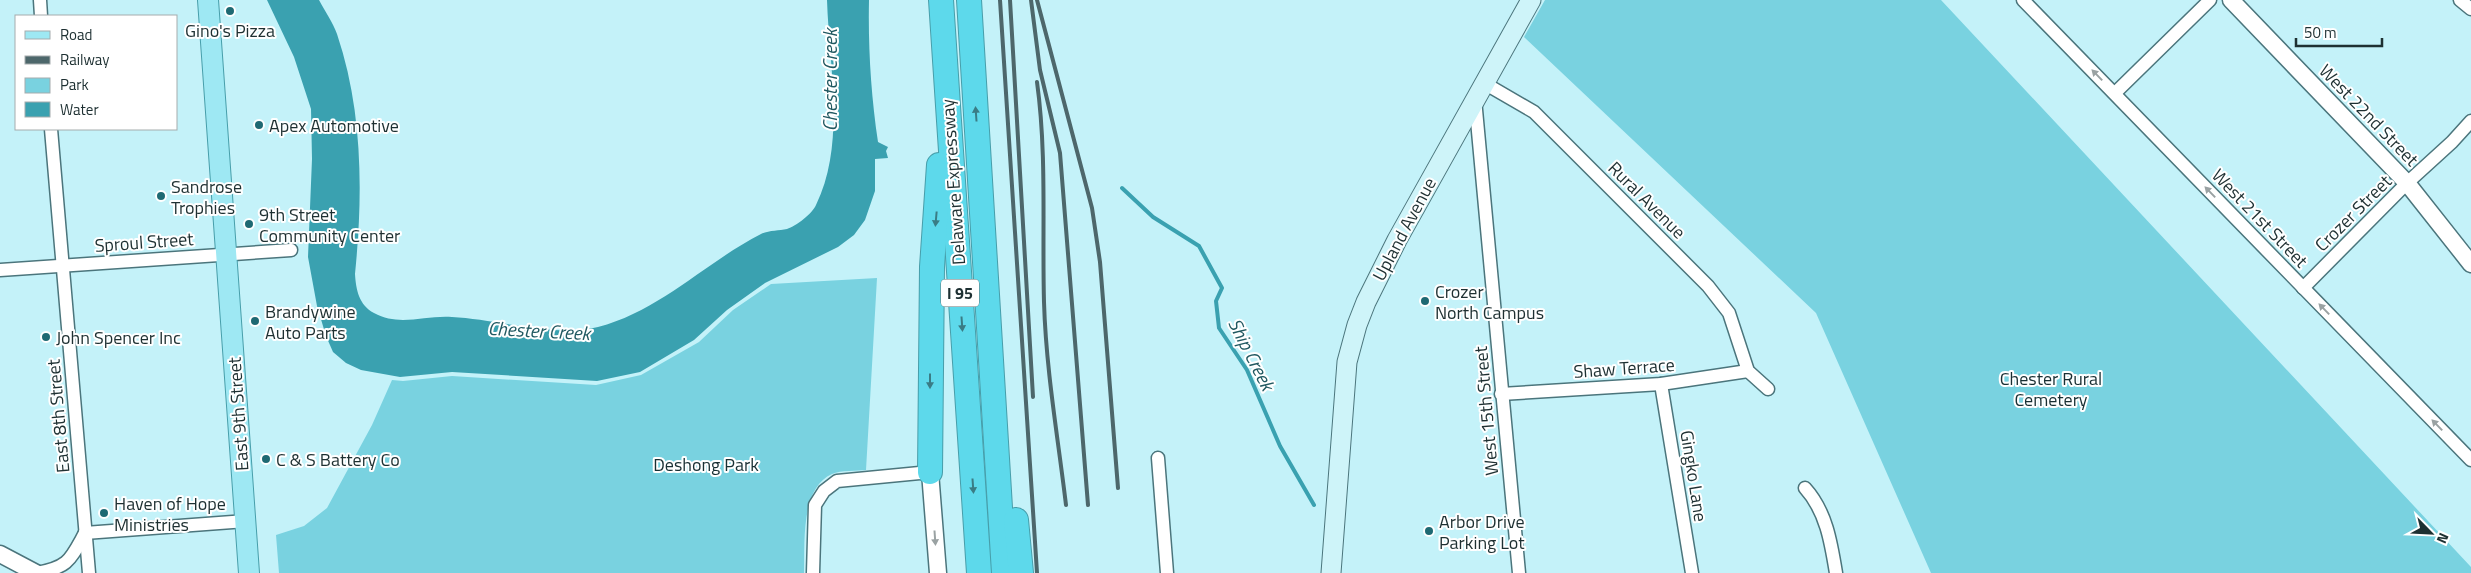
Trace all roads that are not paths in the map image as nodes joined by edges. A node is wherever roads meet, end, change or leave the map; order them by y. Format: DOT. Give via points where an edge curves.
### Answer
graph roads {
  1 [pos="40,0"];
  2 [pos="208,0"];
  3 [pos="969,0"];
  4 [pos="1531,0"];
  5 [pos="2023,0"];
  6 [pos="2210,0"];
  7 [pos="2231,0"];
  8 [pos="2460,0"];
  9 [pos="941,6"];
  10 [pos="2471,10"];
  11 [pos="41,15"];
  12 [pos="1479,90"];
  13 [pos="2115,94"];
  14 [pos="2471,121"];
  15 [pos="51,130"];
  16 [pos="2407,183"];
  17 [pos="291,250"];
  18 [pos="226,254"];
  19 [pos="2471,264"];
  20 [pos="62,265"];
  21 [pos="0,270"];
  22 [pos="2304,288"];
  23 [pos="1748,371"];
  24 [pos="1661,384"];
  25 [pos="1768,389"];
  26 [pos="1501,394"];
  27 [pos="1158,458"];
  28 [pos="2471,460"];
  29 [pos="930,472"];
  30 [pos="1805,488"];
  31 [pos="246,521"];
  32 [pos="86,533"];
  33 [pos="0,554"];
  34 [pos="1015,570"];
  35 [pos="37,573"];
  36 [pos="89,573"];
  37 [pos="249,573"];
  38 [pos="814,573"];
  39 [pos="938,573"];
  40 [pos="979,573"];
  41 [pos="1167,573"];
  42 [pos="1331,573"];
  43 [pos="1519,573"];
  44 [pos="1692,573"];
  45 [pos="1836,573"];
  1 -- 11 [label="street"];
  2 -- 18 [label="main road, East 9th Street"];
  34 -- 3 [label="highway, Delaware Expressway, one-way" via="998,269 979,163"];
  4 -- 12 [label="main road, Upland Avenue"];
  13 -- 5 [label="street, West 21st Street, one-way"];
  6 -- 13 [label="street"];
  7 -- 16 [label="street, West 22nd Street"];
  8 -- 10 [label="street"];
  9 -- 29 [label="highway, one-way" via="939,146 930,325"];
  9 -- 40 [label="highway, Delaware Expressway / I 95, one-way"];
  12 -- 23 [label="street, Rural Avenue" via="1534,112 1708,286 1729,313"];
  12 -- 26 [label="street, West 15th Street"];
  12 -- 42 [label="main road, Upland Avenue" via="1378,275 1357,325 1345,374"];
  22 -- 13 [label="street, West 21st Street, one-way"];
  14 -- 16 [label="street, Crozer Street"];
  15 -- 20 [label="street, East 8th Street"];
  16 -- 19 [label="street, West 22nd Street"];
  16 -- 22 [label="street, Crozer Street"];
  17 -- 18 [label="street, Sproul Street"];
  18 -- 20 [label="street, Sproul Street"];
  18 -- 31 [label="main road, East 9th Street"];
  20 -- 21 [label="street, Sproul Street"];
  20 -- 32 [label="street, East 8th Street"];
  28 -- 22 [label="street, West 21st Street, one-way"];
  23 -- 24 [label="street, Shaw Terrace"];
  23 -- 25 [label="street"];
  24 -- 26 [label="street, Shaw Terrace"];
  24 -- 44 [label="street, Gingko Lane"];
  26 -- 43 [label="street, West 15th Street"];
  27 -- 41 [label="street"];
  29 -- 38 [label="street" via="838,480 824,491 815,505"];
  29 -- 39 [label="street, one-way"];
  30 -- 45 [label="street" via="1823,515"];
  31 -- 32 [label="street"];
  31 -- 37 [label="main road, East 9th Street"];
  32 -- 35 [label="street" via="68,562 56,570"];
  32 -- 36 [label="street, East 8th Street"];
  33 -- 35 [label="street"];
}
